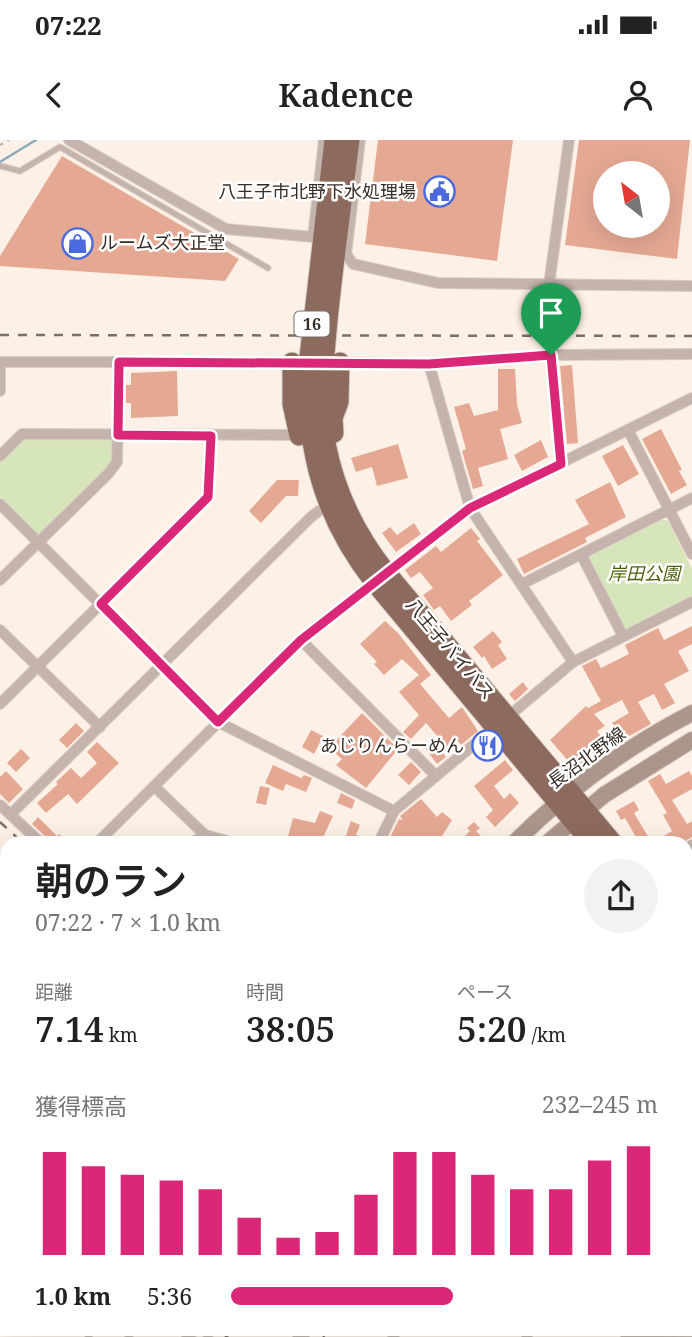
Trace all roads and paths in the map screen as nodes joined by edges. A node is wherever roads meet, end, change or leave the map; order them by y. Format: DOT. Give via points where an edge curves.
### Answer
graph roads {
  1 [pos="9,140"];
  2 [pos="69,140"];
  3 [pos="324,140"];
  4 [pos="334,140"];
  5 [pos="350,140"];
  6 [pos="360,140"];
  7 [pos="569,140"];
  8 [pos="0,145"];
  9 [pos="0,166"];
  10 [pos="268,268"];
  11 [pos="549,285"];
  12 [pos="692,286"];
  13 [pos="692,354"];
  14 [pos="551,355"];
  15 [pos="119,362"];
  16 [pos="294,362"];
  17 [pos="338,362"];
  18 [pos="429,364"];
  19 [pos="0,391"];
  20 [pos="692,398"];
  21 [pos="628,430"];
  22 [pos="118,435"];
  23 [pos="299,435"];
  24 [pos="211,436"];
  25 [pos="0,456"];
  26 [pos="561,464"];
  27 [pos="692,498"];
  28 [pos="0,504"];
  29 [pos="470,508"];
  30 [pos="669,509"];
  31 [pos="319,511"];
  32 [pos="39,540"];
  33 [pos="582,554"];
  34 [pos="692,554"];
  35 [pos="380,577"];
  36 [pos="0,580"];
  37 [pos="522,584"];
  38 [pos="692,602"];
  39 [pos="101,604"];
  40 [pos="0,630"];
  41 [pos="623,636"];
  42 [pos="301,640"];
  43 [pos="573,662"];
  44 [pos="163,665"];
  45 [pos="37,667"];
  46 [pos="0,704"];
  47 [pos="692,713"];
  48 [pos="218,722"];
  49 [pos="502,722"];
  50 [pos="100,727"];
  51 [pos="692,740"];
  52 [pos="604,767"];
  53 [pos="436,776"];
  54 [pos="620,785"];
  55 [pos="155,787"];
  56 [pos="564,797"];
  57 [pos="0,805"];
  58 [pos="394,811"];
  59 [pos="11,814"];
  60 [pos="579,815"];
  61 [pos="205,835"];
  62 [pos="34,836"];
  63 [pos="104,836"];
  64 [pos="209,836"];
  65 [pos="382,836"];
  66 [pos="522,836"];
  67 [pos="555,836"];
  68 [pos="588,836"];
  69 [pos="604,836"];
  70 [pos="298,1337"];
  71 [pos="304,1337"];
  1 -- 8 [label="path"];
  2 -- 3 [label="street" via="226,229 313,237"];
  4 -- 35 [label="highway, 八王子バイパス / 16" via="307,374 309,426 328,506 357,559"];
  5 -- 35 [label="highway, 八王子バイパス / 16" via="329,307 323,423 343,500"];
  6 -- 11 [label="street" via="346,254 353,264 438,284"];
  7 -- 11 [label="street"];
  9 -- 10 [label="lane, bridge" via="20,171 60,147"];
  11 -- 12 [label="street"];
  13 -- 14 [label="street"];
  14 -- 18 [label="street"];
  14 -- 26 [label="street"];
  15 -- 16 [label="street"];
  15 -- 19 [label="street" via="0,362"];
  15 -- 22 [label="street"];
  16 -- 17 [label="street, bridge"];
  16 -- 23 [label="highway" via="292,404"];
  17 -- 18 [label="street"];
  17 -- 35 [label="highway" via="335,440 351,495 384,554"];
  18 -- 29 [label="street"];
  20 -- 21 [label="street"];
  21 -- 26 [label="street"];
  21 -- 30 [label="street"];
  22 -- 24 [label="street"];
  22 -- 25 [label="street" via="22,434"];
  22 -- 32 [label="street" via="117,462 108,474"];
  23 -- 24 [label="street"];
  23 -- 31 [label="highway"];
  24 -- 39 [label="street" via="208,497"];
  26 -- 29 [label="street"];
  27 -- 30 [label="street"];
  28 -- 32 [label="street"];
  29 -- 35 [label="street"];
  29 -- 37 [label="street"];
  30 -- 33 [label="street"];
  30 -- 34 [label="street"];
  31 -- 35 [label="highway" via="360,573"];
  31 -- 44 [label="street"];
  32 -- 36 [label="street"];
  32 -- 39 [label="street"];
  33 -- 37 [label="street"];
  33 -- 41 [label="street"];
  35 -- 42 [label="street"];
  35 -- 49 [label="highway, 八王子バイパス / 16"];
  37 -- 43 [label="street"];
  38 -- 41 [label="street"];
  39 -- 44 [label="street"];
  39 -- 45 [label="street"];
  40 -- 45 [label="street"];
  41 -- 43 [label="street"];
  42 -- 48 [label="street"];
  42 -- 53 [label="street"];
  43 -- 49 [label="street"];
  44 -- 48 [label="street"];
  44 -- 50 [label="street"];
  45 -- 46 [label="street"];
  45 -- 50 [label="street"];
  47 -- 52 [label="main road, 長沼北野線"];
  48 -- 55 [label="street"];
  48 -- 58 [label="street"];
  49 -- 53 [label="street"];
  49 -- 56 [label="highway, 八王子バイパス / 16"];
  50 -- 59 [label="street"];
  51 -- 54 [label="main road"];
  52 -- 54 [label="main road" via="609,783"];
  52 -- 56 [label="main road, 長沼北野線"];
  53 -- 58 [label="street"];
  54 -- 60 [label="main road"];
  55 -- 61 [label="street"];
  55 -- 63 [label="street"];
  56 -- 60 [label="highway, 八王子バイパス / 16"];
  56 -- 66 [label="main road, 長沼北野線"];
  57 -- 59 [label="street"];
  58 -- 65 [label="street"];
  59 -- 62 [label="street"];
  60 -- 67 [label="main road"];
  60 -- 68 [label="highway, 八王子バイパス / 16"];
  60 -- 69 [label="highway, 八王子バイパス / 16"];
  61 -- 64 [label="street"];
  70 -- 71 [label="street"];
}
